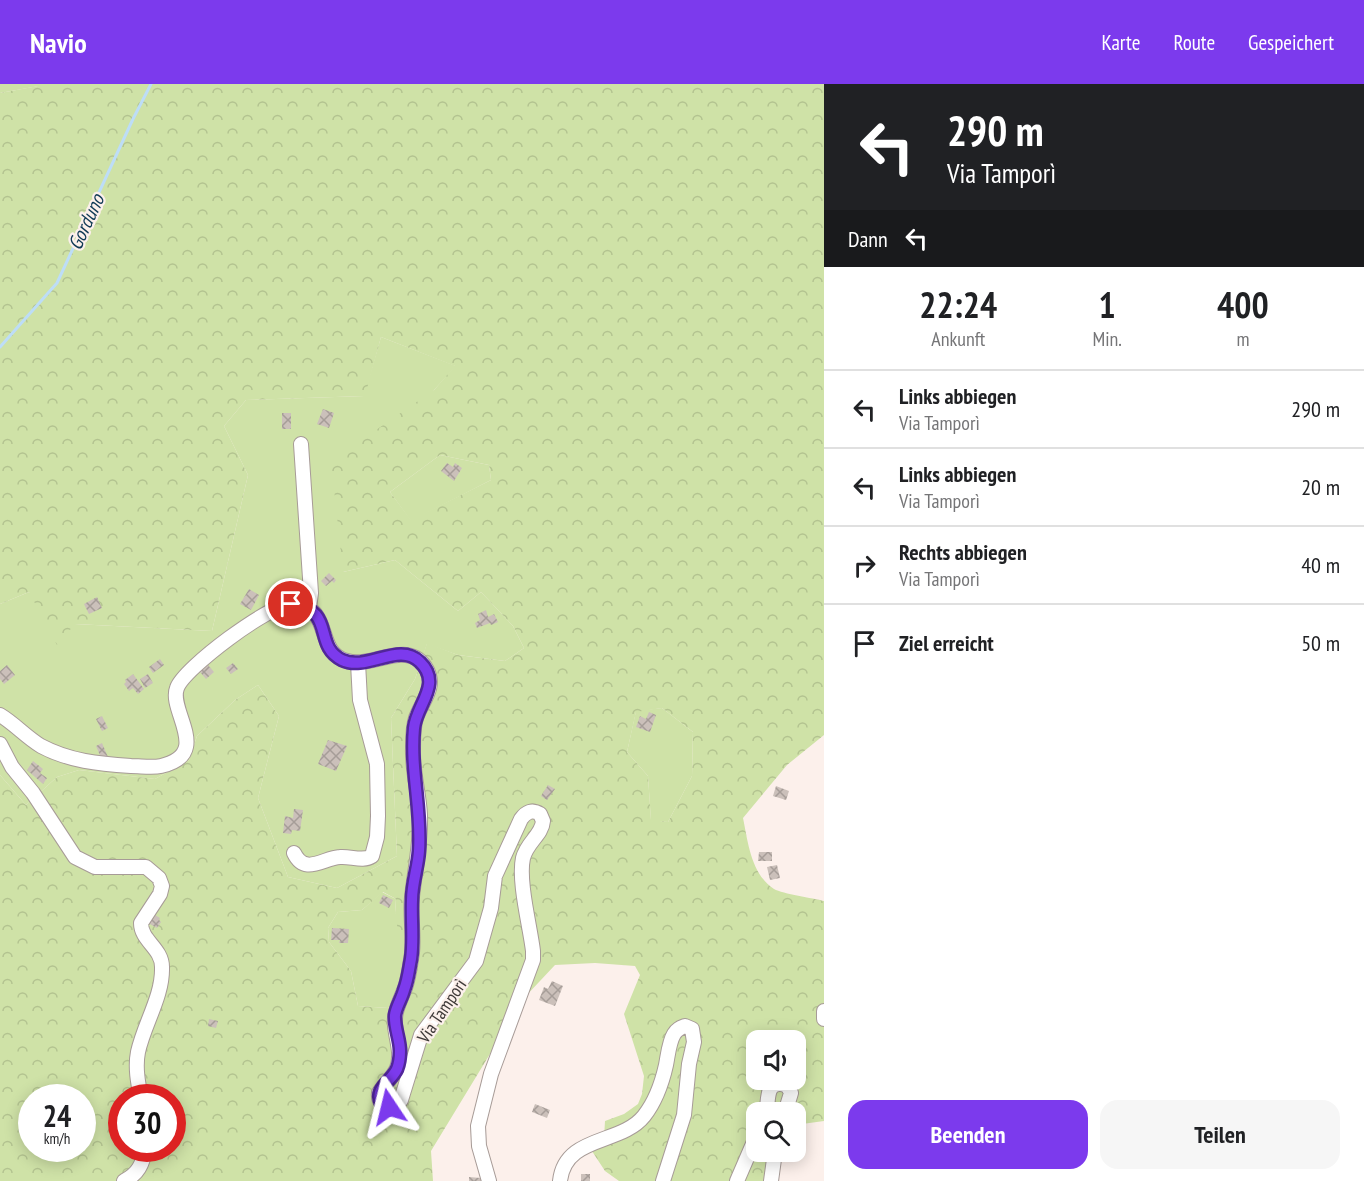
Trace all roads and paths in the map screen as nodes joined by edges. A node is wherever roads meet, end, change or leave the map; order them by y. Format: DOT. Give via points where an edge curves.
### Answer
graph roads {
  1 [pos="301,444"];
  2 [pos="309,608"];
  3 [pos="358,663"];
  4 [pos="0,715"];
  5 [pos="0,744"];
  6 [pos="294,853"];
  7 [pos="824,1011"];
  8 [pos="824,1019"];
  9 [pos="138,1084"];
  10 [pos="767,1102"];
  11 [pos="788,1102"];
  12 [pos="746,1160"];
  13 [pos="142,1162"];
  14 [pos="774,1162"];
  15 [pos="124,1181"];
  16 [pos="489,1181"];
  17 [pos="561,1181"];
  18 [pos="663,1181"];
  19 [pos="737,1181"];
  20 [pos="771,1181"];
  1 -- 2 [label="street"];
  2 -- 3 [label="street" via="321,622 332,652"];
  2 -- 4 [label="street" via="287,604 275,608 191,669 176,692 186,746 164,765 86,762 39,745"];
  3 -- 6 [label="street" via="360,700 377,764 377,837 372,856 340,857 314,865 303,862"];
  3 -- 16 [label="street, Via Tamporì" via="410,655 423,665 430,682 415,720 413,748 420,830 412,896 412,955 395,1017 399,1059 379,1093 383,1105 392,1107 400,1102 421,1035 476,961 491,908 495,876 521,819 533,811 542,818 542,828 527,846 522,865 532,960 491,1074 478,1126"];
  5 -- 9 [label="street" via="75,857 95,867 146,867 161,882 160,894 141,923 144,935 159,953 162,969 138,1052"];
  7 -- 8 [label="street"];
  10 -- 11 [label="street" via="769,1090 780,1084 791,1093"];
  12 -- 19 [label="street"];
  13 -- 15 [label="street" via="138,1171"];
  14 -- 20 [label="street"];
  17 -- 18 [label="street" via="562,1170 573,1154 628,1130 646,1114 661,1083 673,1035 686,1026 692,1029 694,1042 684,1115"];
}
